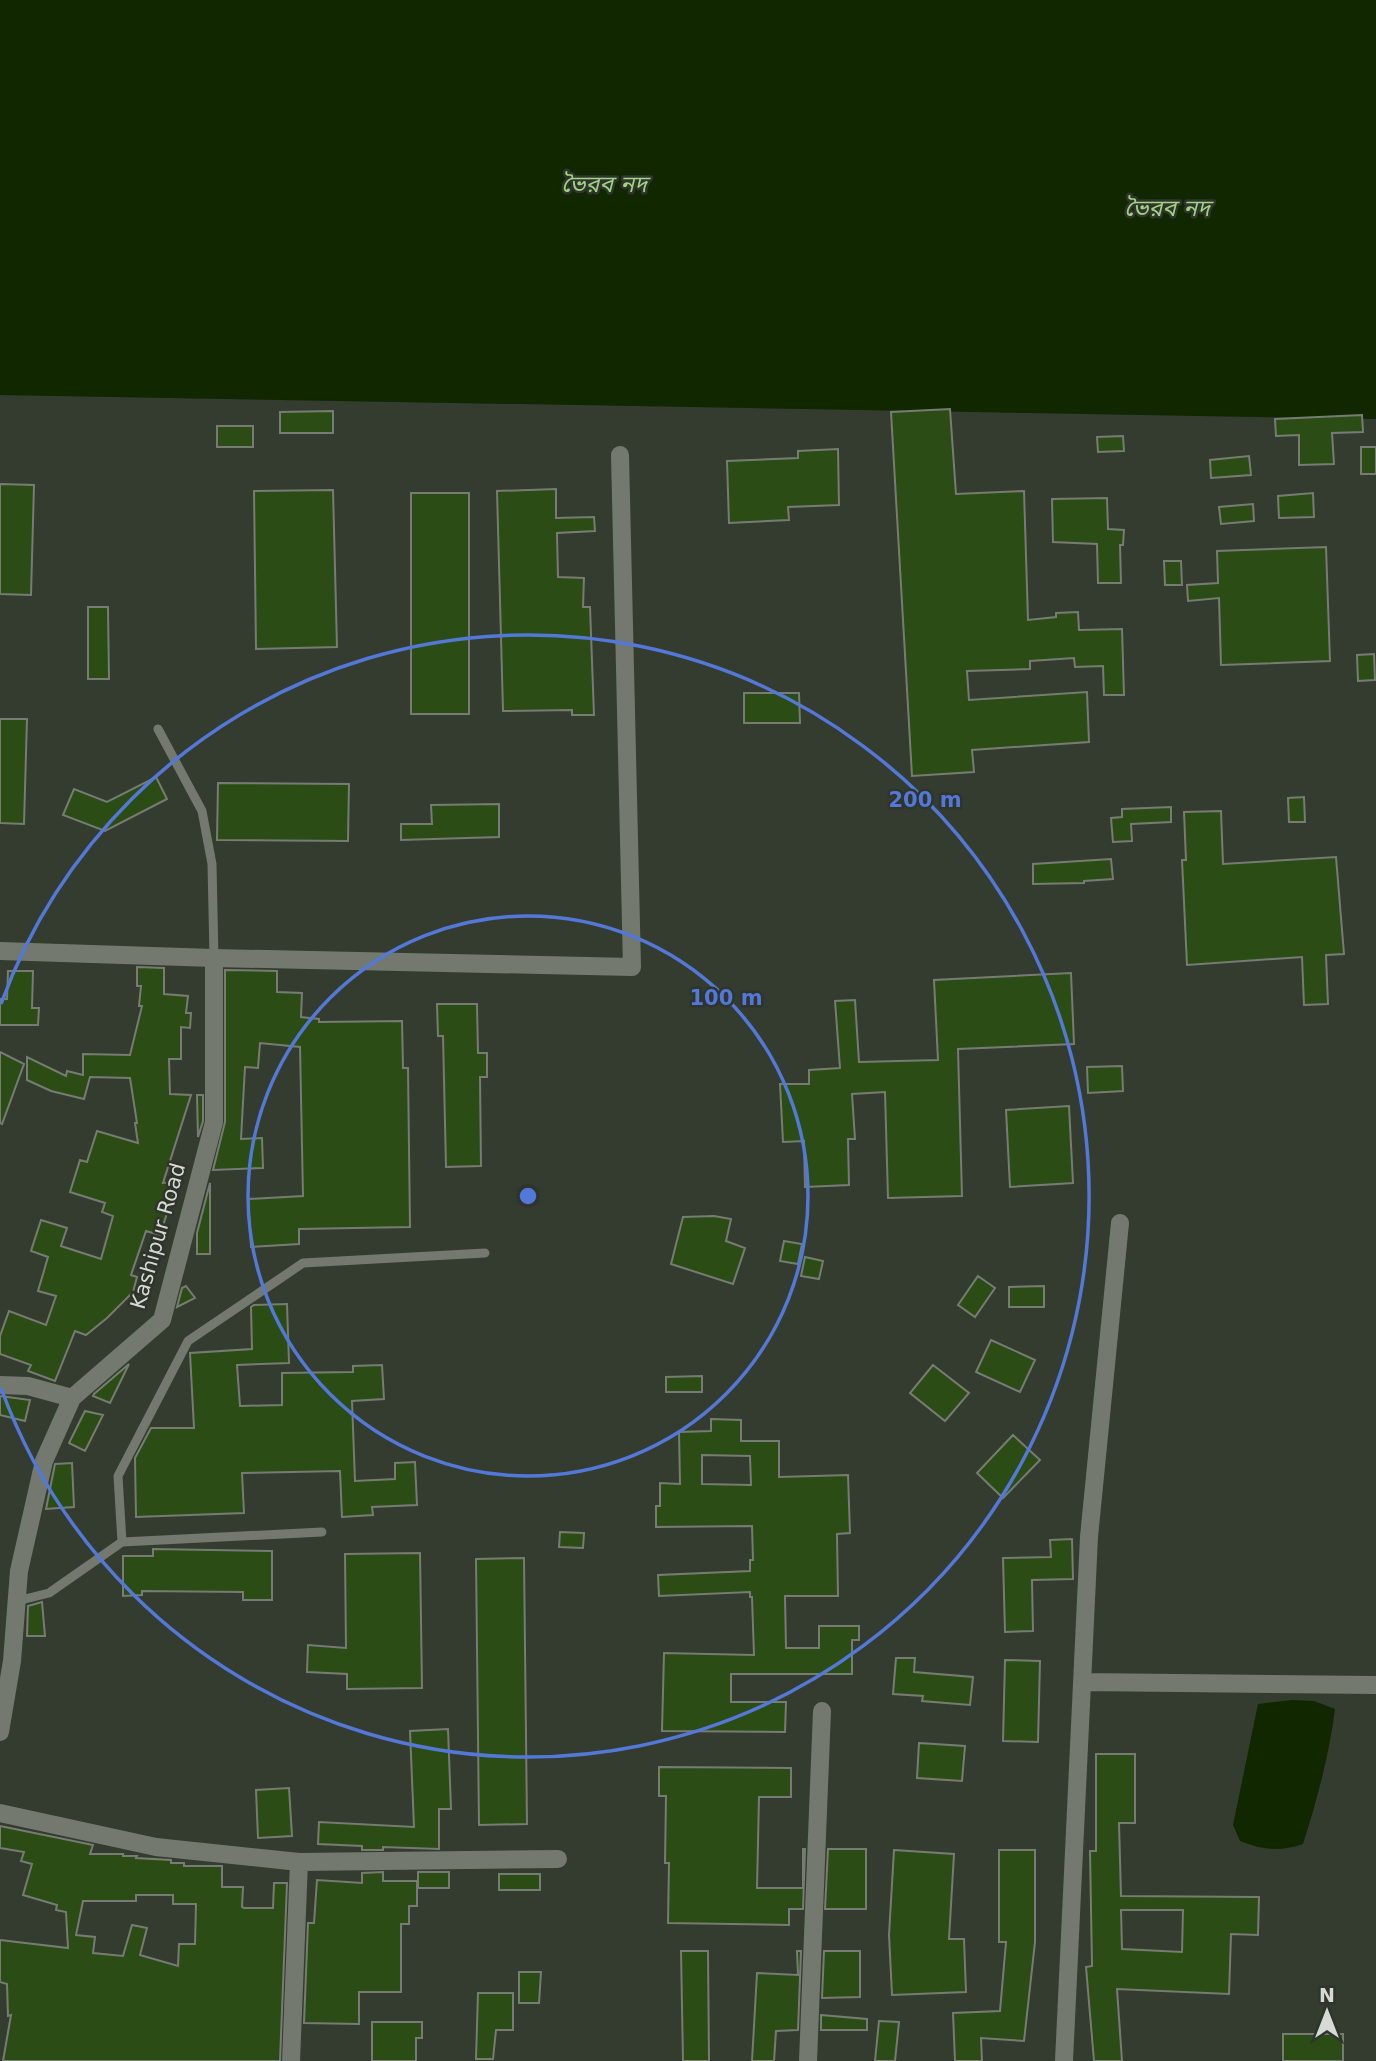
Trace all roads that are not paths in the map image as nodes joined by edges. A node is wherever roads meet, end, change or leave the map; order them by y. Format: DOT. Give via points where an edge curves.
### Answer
graph roads {
  1 [pos="620,455"];
  2 [pos="158,729"];
  3 [pos="0,951"];
  4 [pos="214,958"];
  5 [pos="1120,1223"];
  6 [pos="485,1253"];
  7 [pos="0,1385"];
  8 [pos="72,1398"];
  9 [pos="322,1532"];
  10 [pos="122,1542"];
  11 [pos="17,1601"];
  12 [pos="6,1661"];
  13 [pos="1082,1682"];
  14 [pos="1376,1685"];
  15 [pos="822,1711"];
  16 [pos="0,1732"];
  17 [pos="0,1813"];
  18 [pos="558,1859"];
  19 [pos="299,1862"];
  20 [pos="290,2061"];
  21 [pos="808,2061"];
  22 [pos="1063,2061"];
  1 -- 4 [label="street" via="632,967"];
  2 -- 4 [label="lane" via="202,811 212,864"];
  3 -- 4 [label="street"];
  4 -- 8 [label="street, Kashipur Road" via="214,1122 162,1320"];
  5 -- 13 [label="street" via="1089,1537"];
  6 -- 10 [label="lane" via="303,1263 188,1341 118,1476"];
  7 -- 8 [label="street" via="28,1386"];
  8 -- 11 [label="street, Kashipur Road" via="44,1461 19,1571"];
  9 -- 10 [label="lane"];
  10 -- 11 [label="lane" via="49,1593"];
  11 -- 12 [label="street, Kashipur Road"];
  12 -- 16 [label="street, Kashipur Road"];
  13 -- 14 [label="street"];
  13 -- 22 [label="street"];
  15 -- 21 [label="street"];
  17 -- 19 [label="street" via="156,1847"];
  18 -- 19 [label="street"];
  19 -- 20 [label="street"];
}
